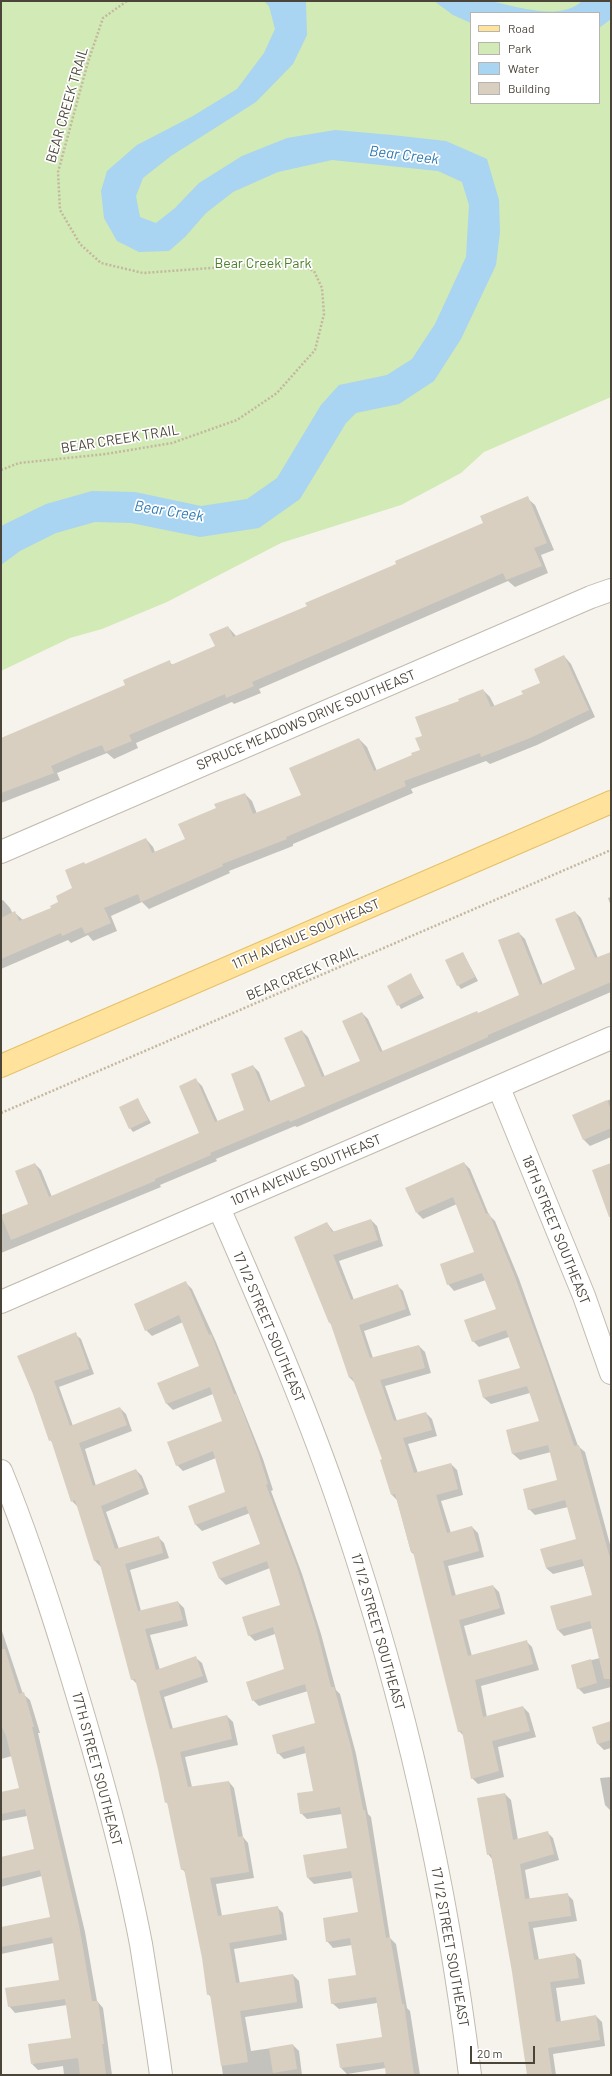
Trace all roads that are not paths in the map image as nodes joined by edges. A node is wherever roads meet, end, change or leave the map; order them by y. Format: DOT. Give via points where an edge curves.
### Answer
graph roads {
  1 [pos="611,590"];
  2 [pos="611,802"];
  3 [pos="1,852"];
  4 [pos="611,1038"];
  5 [pos="1,1066"];
  6 [pos="499,1088"];
  7 [pos="219,1208"];
  8 [pos="1,1302"];
  9 [pos="611,1373"];
  10 [pos="1,1471"];
  11 [pos="161,2075"];
  12 [pos="470,2075"];
  1 -- 3 [label="street, SPRUCE MEADOWS DRIVE SOUTHEAST"];
  2 -- 5 [label="main road, 11TH AVENUE SOUTHEAST"];
  4 -- 6 [label="street, 10TH AVENUE SOUTHEAST"];
  6 -- 7 [label="street, 10TH AVENUE SOUTHEAST"];
  6 -- 9 [label="street, 18TH STREET SOUTHEAST" via="584,1296"];
  7 -- 8 [label="street, 10TH AVENUE SOUTHEAST"];
  7 -- 12 [label="street, 17 1/2 STREET SOUTHEAST" via="290,1372 343,1516 382,1644 406,1730 425,1816 462,2011"];
  10 -- 11 [label="street, 17TH STREET SOUTHEAST" via="40,1578 95,1754 140,1943"];
}
